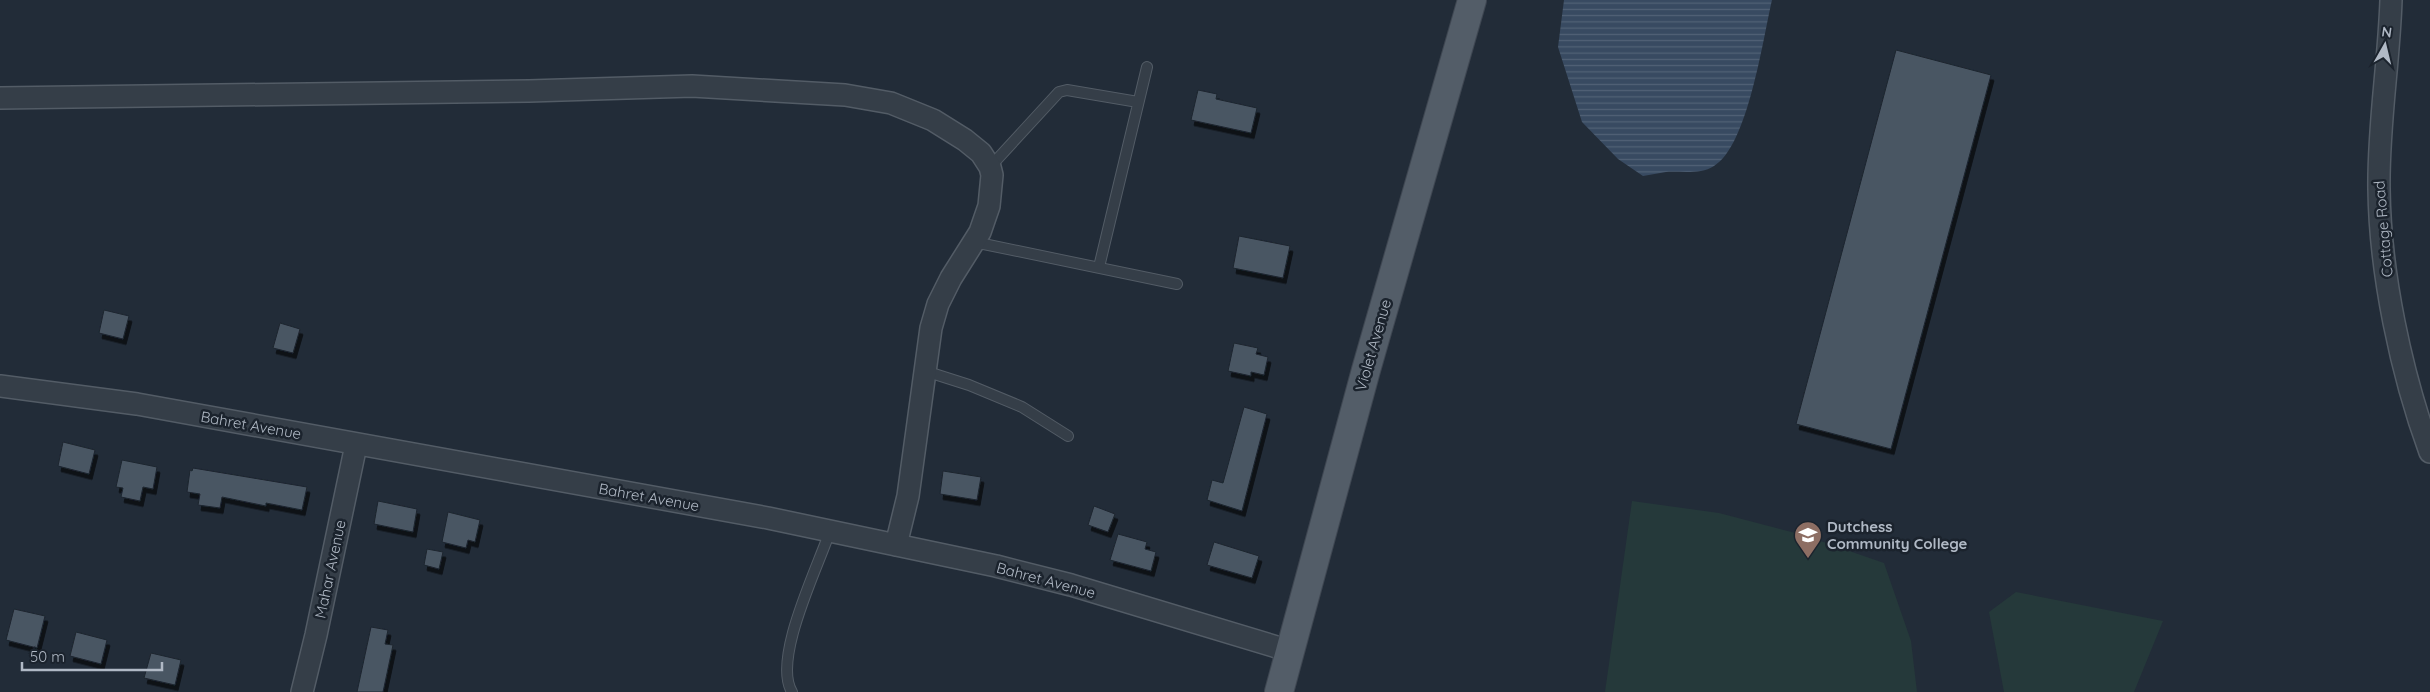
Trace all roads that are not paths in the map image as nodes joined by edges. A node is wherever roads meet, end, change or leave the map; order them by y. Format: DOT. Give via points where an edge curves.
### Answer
graph roads {
  1 [pos="1472,0"];
  2 [pos="2392,0"];
  3 [pos="1147,67"];
  4 [pos="0,98"];
  5 [pos="1138,102"];
  6 [pos="990,167"];
  7 [pos="974,242"];
  8 [pos="1099,267"];
  9 [pos="1177,284"];
  10 [pos="925,371"];
  11 [pos="0,386"];
  12 [pos="1068,436"];
  13 [pos="356,445"];
  14 [pos="2430,452"];
  15 [pos="830,532"];
  16 [pos="896,546"];
  17 [pos="1290,651"];
  18 [pos="302,692"];
  19 [pos="792,692"];
  20 [pos="1278,692"];
  1 -- 17 [label="main road, Violet Avenue" via="1371,351"];
  2 -- 14 [label="street, Cottage Road" via="2380,156 2380,217 2395,324 2411,393"];
  3 -- 5 [label="lane"];
  4 -- 6 [label="street" via="692,86 845,95 891,103 933,120 975,149"];
  5 -- 6 [label="lane" via="1067,90 1059,92"];
  5 -- 8 [label="lane"];
  6 -- 7 [label="street" via="989,206"];
  7 -- 8 [label="lane"];
  7 -- 10 [label="street" via="938,304"];
  8 -- 9 [label="lane"];
  10 -- 12 [label="lane" via="1022,407"];
  10 -- 16 [label="street" via="908,496"];
  11 -- 13 [label="street, Bahret Avenue" via="137,404"];
  13 -- 15 [label="street, Bahret Avenue" via="768,518"];
  13 -- 18 [label="street, Mahar Avenue"];
  15 -- 16 [label="street, Bahret Avenue"];
  15 -- 19 [label="lane" via="789,647 786,668"];
  16 -- 17 [label="street, Bahret Avenue" via="1071,585"];
  17 -- 20 [label="main road, Violet Avenue"];
}
